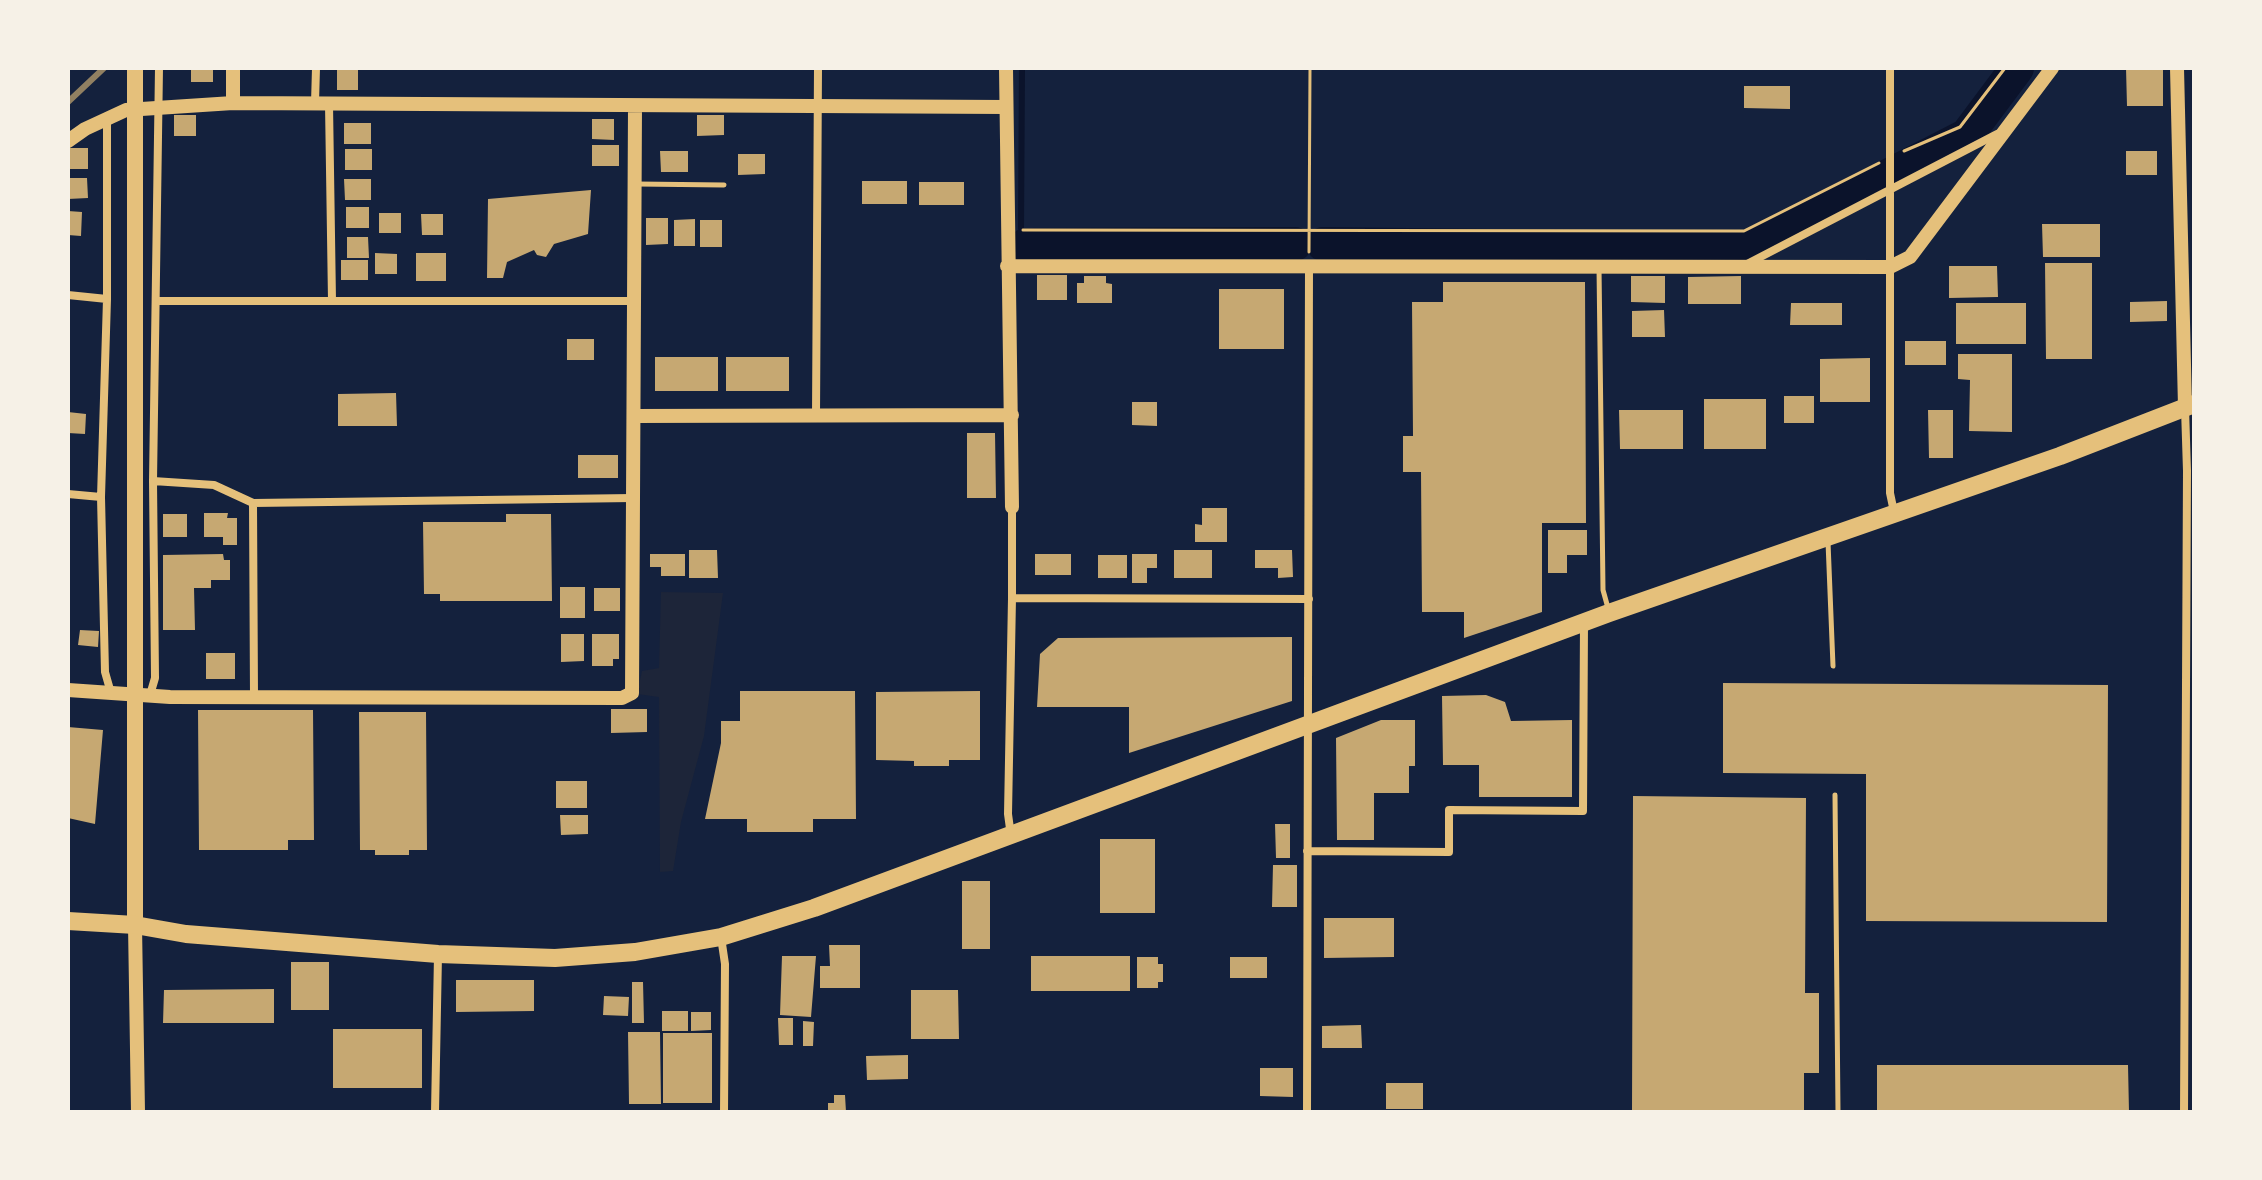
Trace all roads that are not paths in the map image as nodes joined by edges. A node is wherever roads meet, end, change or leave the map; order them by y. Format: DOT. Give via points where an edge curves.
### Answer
graph roads {
  1 [pos="135,68"];
  2 [pos="159,68"];
  3 [pos="233,68"];
  4 [pos="316,68"];
  5 [pos="818,68"];
  6 [pos="1006,68"];
  7 [pos="1890,68"];
  8 [pos="2052,68"];
  9 [pos="2177,68"];
  10 [pos="233,103"];
  11 [pos="322,104"];
  12 [pos="160,106"];
  13 [pos="635,107"];
  14 [pos="1006,107"];
  15 [pos="818,108"];
  16 [pos="107,119"];
  17 [pos="2003,132"];
  18 [pos="68,141"];
  19 [pos="635,184"];
  20 [pos="724,185"];
  21 [pos="1890,188"];
  22 [pos="1007,266"];
  23 [pos="1309,267"];
  24 [pos="1599,267"];
  25 [pos="1742,267"];
  26 [pos="1890,267"];
  27 [pos="68,295"];
  28 [pos="107,299"];
  29 [pos="158,301"];
  30 [pos="332,301"];
  31 [pos="634,301"];
  32 [pos="2189,406"];
  33 [pos="816,415"];
  34 [pos="1012,415"];
  35 [pos="634,416"];
  36 [pos="153,481"];
  37 [pos="68,494"];
  38 [pos="101,497"];
  39 [pos="633,498"];
  40 [pos="253,503"];
  41 [pos="1012,507"];
  42 [pos="1894,513"];
  43 [pos="1828,537"];
  44 [pos="1012,598"];
  45 [pos="1309,599"];
  46 [pos="1609,613"];
  47 [pos="1584,622"];
  48 [pos="1833,666"];
  49 [pos="68,690"];
  50 [pos="111,693"];
  51 [pos="142,695"];
  52 [pos="254,696"];
  53 [pos="1308,726"];
  54 [pos="1835,795"];
  55 [pos="1011,836"];
  56 [pos="1307,851"];
  57 [pos="2189,861"];
  58 [pos="68,921"];
  59 [pos="135,925"];
  60 [pos="721,937"];
  61 [pos="438,954"];
  62 [pos="138,1112"];
  63 [pos="435,1112"];
  64 [pos="724,1112"];
  65 [pos="1307,1112"];
  66 [pos="1838,1112"];
  67 [pos="2184,1112"];
  1 -- 51 [label="main road"];
  2 -- 12 [label="street"];
  3 -- 10 [label="street"];
  4 -- 11 [label="street"];
  5 -- 15 [label="street"];
  6 -- 14 [label="street"];
  7 -- 21 [label="street"];
  8 -- 17 [label="street"];
  9 -- 32 [label="street"];
  10 -- 11 [label="street"];
  10 -- 12 [label="street"];
  11 -- 13 [label="street"];
  11 -- 30 [label="street"];
  12 -- 16 [label="street" via="126,110"];
  12 -- 29 [label="street"];
  13 -- 15 [label="street"];
  13 -- 19 [label="street"];
  14 -- 15 [label="street"];
  14 -- 22 [label="street"];
  15 -- 33 [label="street"];
  16 -- 18 [label="street"];
  16 -- 28 [label="street"];
  17 -- 21 [label="street"];
  17 -- 26 [label="street" via="1910,257"];
  19 -- 20 [label="lane"];
  19 -- 31 [label="street"];
  21 -- 25 [label="street"];
  21 -- 26 [label="street"];
  22 -- 23 [label="street"];
  22 -- 34 [label="street"];
  23 -- 24 [label="street"];
  23 -- 45 [label="street"];
  24 -- 25 [label="street"];
  24 -- 46 [label="lane" via="1603,590"];
  25 -- 26 [label="street"];
  26 -- 42 [label="street"];
  27 -- 28 [label="street"];
  28 -- 38 [label="street"];
  29 -- 30 [label="street"];
  29 -- 36 [label="street"];
  30 -- 31 [label="street"];
  31 -- 35 [label="street"];
  32 -- 42 [label="highway"];
  32 -- 57 [label="street"];
  33 -- 34 [label="street"];
  33 -- 35 [label="street"];
  34 -- 41 [label="street"];
  35 -- 39 [label="street"];
  36 -- 40 [label="street" via="214,485"];
  36 -- 51 [label="street" via="155,678"];
  37 -- 38 [label="street"];
  38 -- 50 [label="street" via="105,672"];
  39 -- 40 [label="street"];
  39 -- 52 [label="street" via="632,693 622,698"];
  40 -- 52 [label="street"];
  41 -- 44 [label="street"];
  42 -- 43 [label="highway"];
  43 -- 46 [label="highway"];
  43 -- 48 [label="lane"];
  44 -- 45 [label="street"];
  44 -- 55 [label="street"];
  45 -- 53 [label="street"];
  46 -- 47 [label="highway"];
  47 -- 53 [label="highway"];
  47 -- 56 [label="street" via="1583,811 1449,810 1449,852"];
  49 -- 50 [label="street"];
  50 -- 51 [label="street"];
  51 -- 52 [label="street"];
  51 -- 59 [label="main road"];
  53 -- 55 [label="highway"];
  53 -- 56 [label="street"];
  54 -- 66 [label="lane"];
  55 -- 60 [label="highway"];
  56 -- 65 [label="street"];
  57 -- 67 [label="street"];
  58 -- 59 [label="highway"];
  59 -- 61 [label="highway" via="186,934"];
  59 -- 62 [label="street"];
  60 -- 61 [label="highway" via="635,952 555,958"];
  60 -- 64 [label="street"];
  61 -- 63 [label="street"];
}
